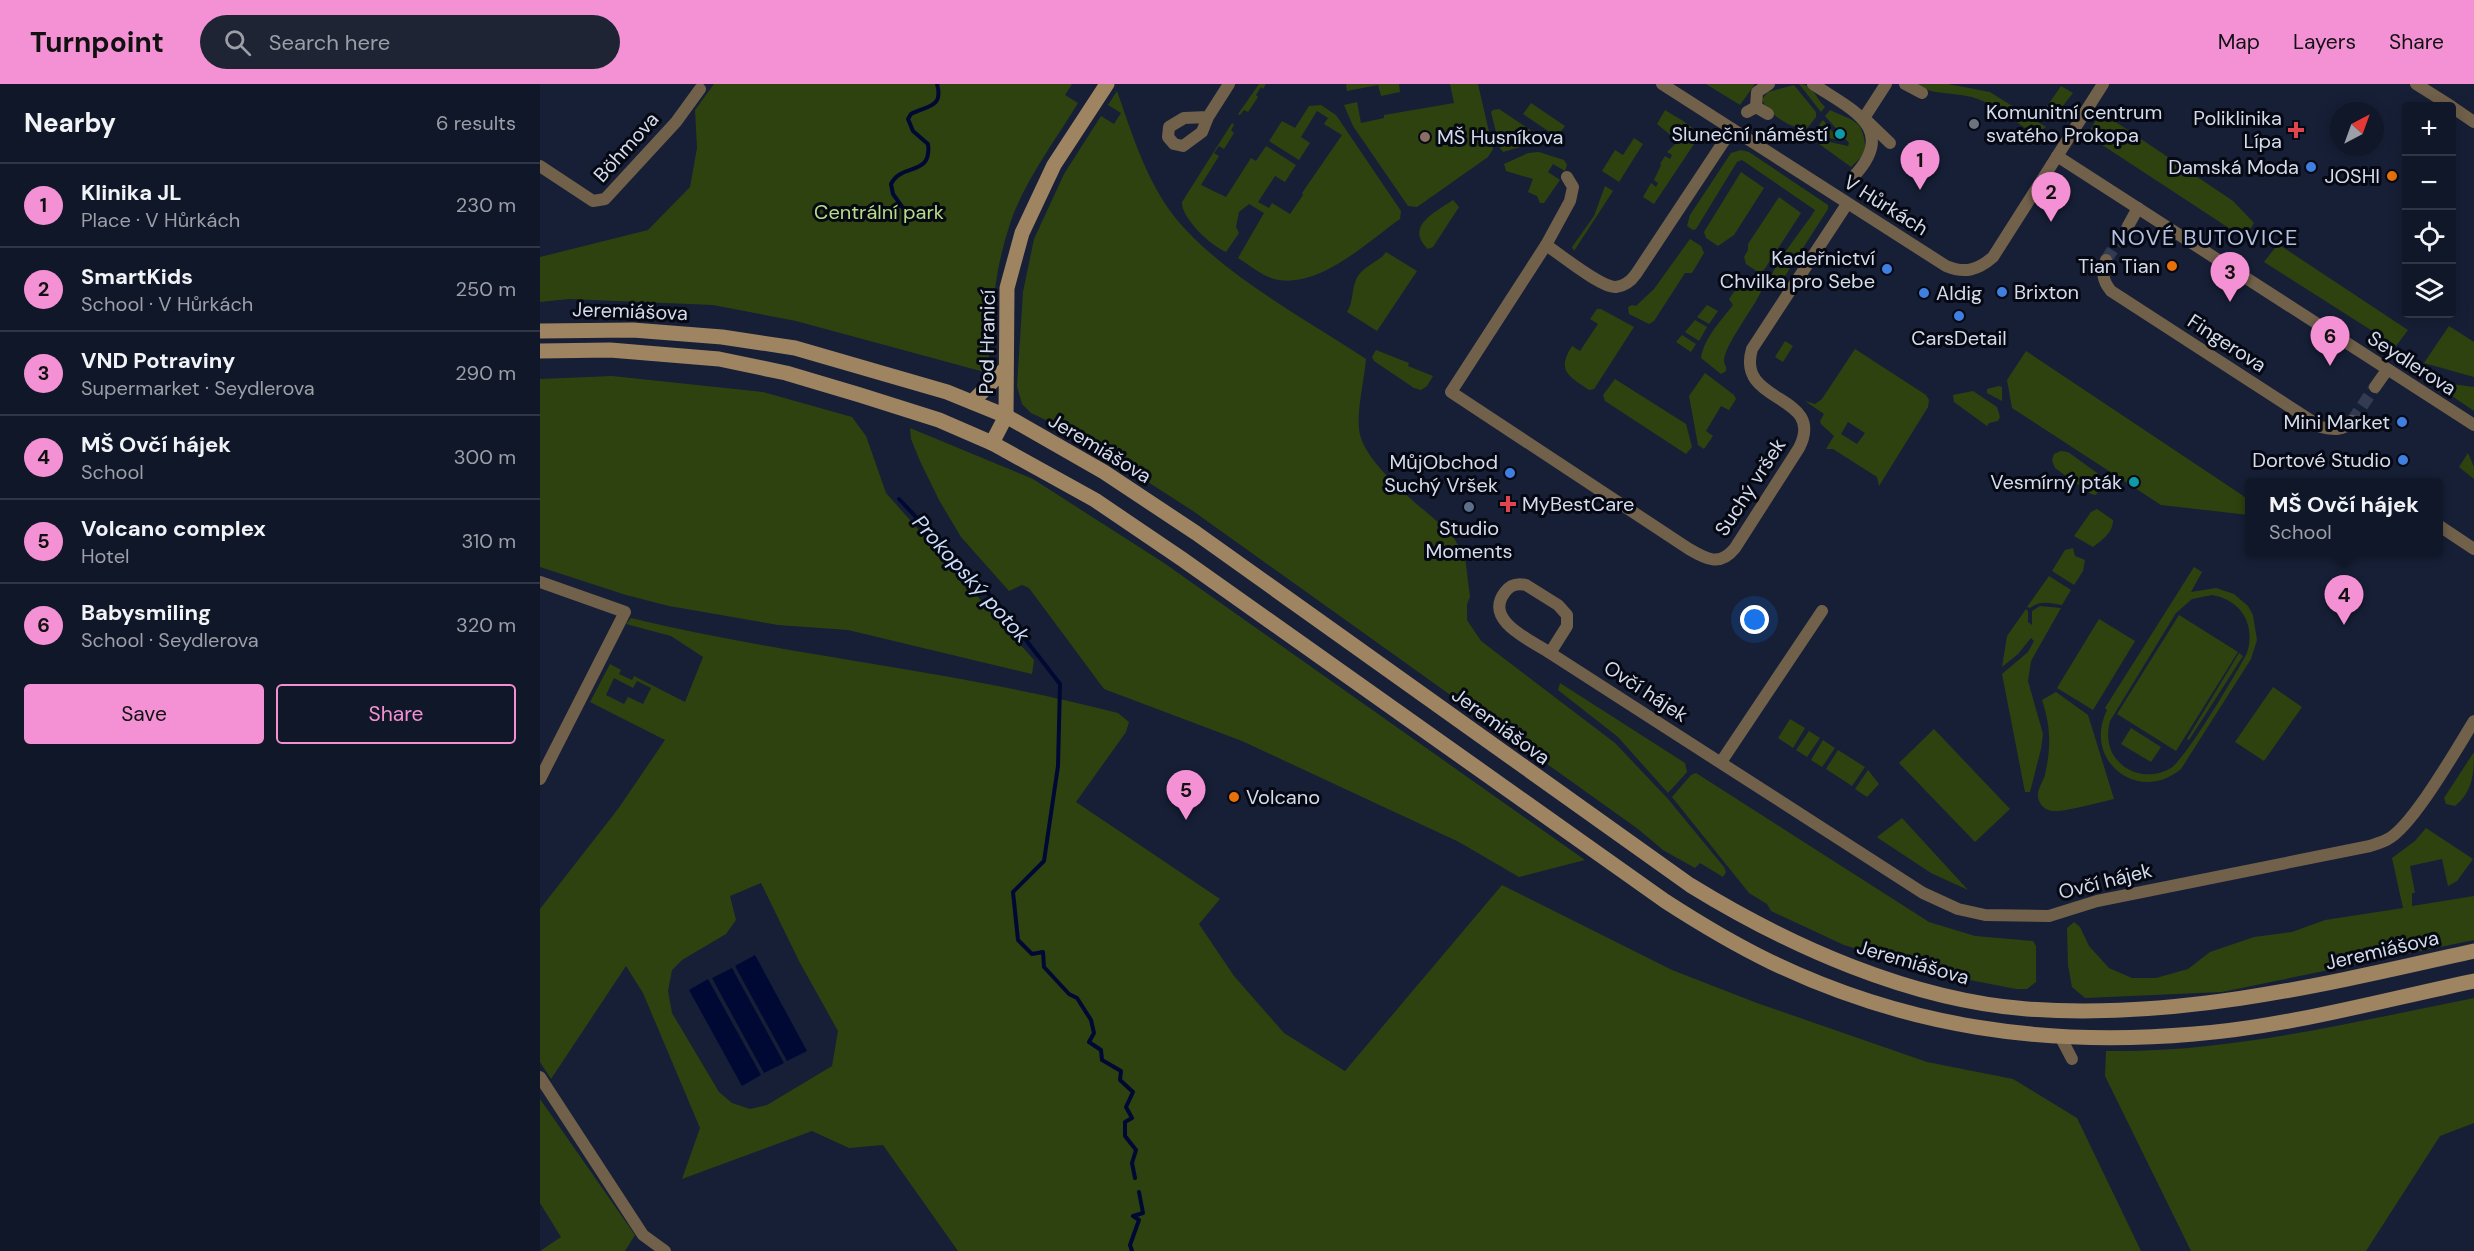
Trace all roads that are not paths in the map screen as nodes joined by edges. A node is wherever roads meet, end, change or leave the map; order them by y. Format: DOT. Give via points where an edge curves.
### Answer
graph roads {
  1 [pos="1107,84"];
  2 [pos="1229,84"];
  3 [pos="1662,84"];
  4 [pos="1768,84"];
  5 [pos="1813,84"];
  6 [pos="1886,84"];
  7 [pos="1905,84"];
  8 [pos="2103,84"];
  9 [pos="2416,84"];
  10 [pos="700,89"];
  11 [pos="1922,93"];
  12 [pos="2443,102"];
  13 [pos="2456,110"];
  14 [pos="1757,111"];
  15 [pos="1208,117"];
  16 [pos="1864,118"];
  17 [pos="2474,122"];
  18 [pos="1732,129"];
  19 [pos="1890,143"];
  20 [pos="2057,156"];
  21 [pos="540,166"];
  22 [pos="1854,176"];
  23 [pos="1567,177"];
  24 [pos="1848,204"];
  25 [pos="2138,208"];
  26 [pos="2128,226"];
  27 [pos="1546,245"];
  28 [pos="2106,260"];
  29 [pos="540,331"];
  30 [pos="540,351"];
  31 [pos="1005,369"];
  32 [pos="2387,370"];
  33 [pos="2375,387"];
  34 [pos="972,402"];
  35 [pos="1006,416"];
  36 [pos="2352,421"];
  37 [pos="2474,425"];
  38 [pos="992,443"];
  39 [pos="2443,528"];
  40 [pos="2474,549"];
  41 [pos="540,582"];
  42 [pos="1822,611"];
  43 [pos="1550,652"];
  44 [pos="2474,721"];
  45 [pos="1721,762"];
  46 [pos="540,779"];
  47 [pos="2474,951"];
  48 [pos="2474,981"];
  49 [pos="2061,1038"];
  50 [pos="2072,1059"];
  51 [pos="540,1077"];
  52 [pos="665,1251"];
  1 -- 31 [label="main road, Pod Hranicí" via="1054,165 1022,233 1007,288"];
  2 -- 15 [label="street"];
  3 -- 18 [label="street, V Hůrkách"];
  4 -- 14 [label="street" via="1757,92"];
  5 -- 16 [label="street" via="1830,103"];
  6 -- 16 [label="street"];
  7 -- 11 [label="street"];
  8 -- 20 [label="street, V Hůrkách"];
  9 -- 12 [label="street"];
  10 -- 21 [label="street, Böhmova" via="676,122 605,199 593,201"];
  13 -- 17 [label="street"];
  16 -- 19 [label="street"];
  16 -- 22 [label="street" via="1874,140 1868,160"];
  18 -- 24 [label="street, V Hůrkách"];
  18 -- 27 [label="street" via="1625,285 1604,284"];
  20 -- 24 [label="street, V Hůrkách" via="1993,256 1971,270 1946,266"];
  20 -- 25 [label="street, Seydlerova"];
  23 -- 27 [label="street, Suchý vršek" via="1574,187 1573,195"];
  24 -- 27 [label="street, Suchý vršek" via="1752,349 1750,374 1798,412 1805,433 1735,548 1718,561 1689,549 1451,392"];
  25 -- 26 [label="street"];
  25 -- 32 [label="street, Seydlerova"];
  28 -- 36 [label="street, Fingerova" via="2102,272 2105,283 2121,297 2321,427 2343,429"];
  29 -- 34 [label="main road, Jeremiášova" via="633,330 795,348"];
  30 -- 38 [label="main road, Jeremiášova" via="680,354 718,359 786,373 939,420"];
  31 -- 34 [label="main road"];
  31 -- 35 [label="main road, Pod Hranicí"];
  32 -- 33 [label="street"];
  32 -- 37 [label="street, Seydlerova"];
  34 -- 35 [label="main road, Jeremiášova"];
  35 -- 38 [label="main road, Pod Hranicí"];
  35 -- 47 [label="main road, Jeremiášova" via="1104,472 1196,533 1690,885 1775,933 1838,961 1971,1000 2025,1009 2091,1011 2183,1007 2306,989"];
  38 -- 49 [label="main road, Jeremiášova" via="1115,513 1607,862 1722,937 1811,980 1888,1007 1925,1018"];
  39 -- 40 [label="street"];
  41 -- 46 [label="street" via="625,612"];
  42 -- 45 [label="street"];
  43 -- 43 [label="street, Ovčí hájek" via="1500,616 1501,598 1510,586 1526,585 1567,615 1567,626"];
  43 -- 45 [label="street, Ovčí hájek"];
  44 -- 45 [label="street, Ovčí hájek" via="2413,814 2389,839 2097,901 2049,915 1997,917 1946,904"];
  48 -- 49 [label="main road, Jeremiášova" via="2314,1015 2195,1034"];
  49 -- 50 [label="street"];
  51 -- 52 [label="street" via="643,1234"];
}
